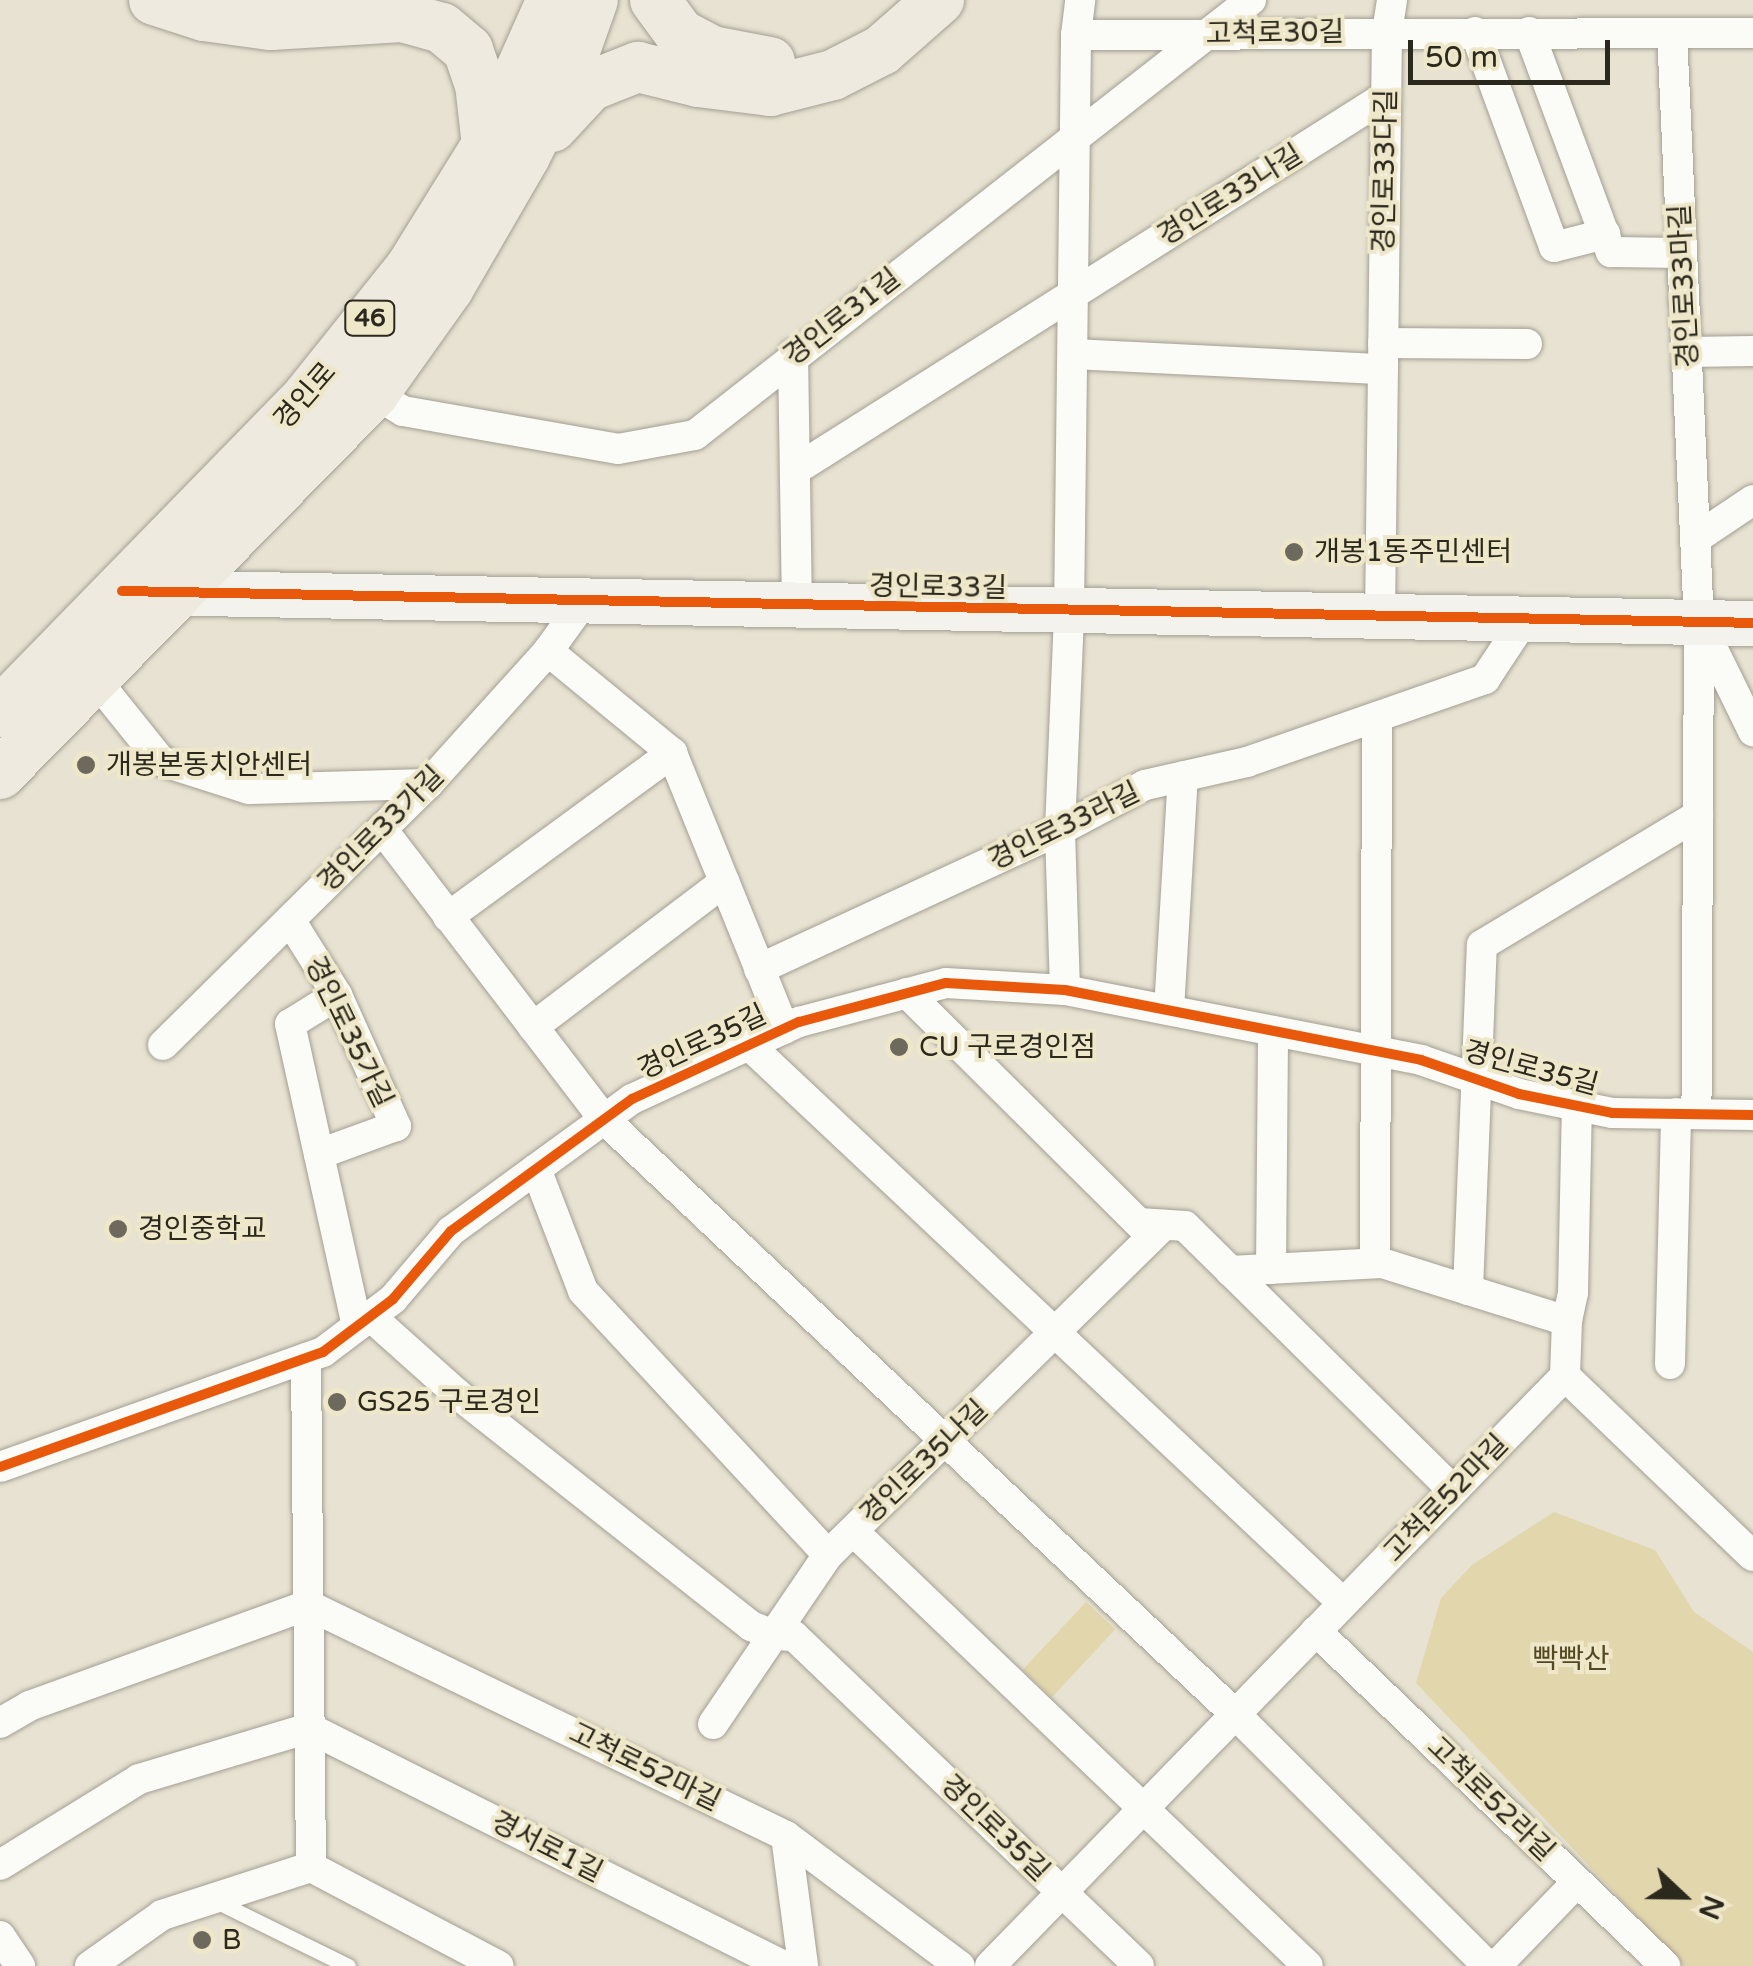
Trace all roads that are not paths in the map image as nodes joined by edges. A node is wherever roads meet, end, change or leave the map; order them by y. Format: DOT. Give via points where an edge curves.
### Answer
graph roads {
  1 [pos="154,0"];
  2 [pos="262,0"];
  3 [pos="290,0"];
  4 [pos="552,0"];
  5 [pos="593,0"];
  6 [pos="656,0"];
  7 [pos="908,0"];
  8 [pos="939,0"];
  9 [pos="1080,0"];
  10 [pos="1251,0"];
  11 [pos="1392,0"];
  12 [pos="1387,32"];
  13 [pos="1475,32"];
  14 [pos="1529,32"];
  15 [pos="1212,33"];
  16 [pos="1672,33"];
  17 [pos="1753,33"];
  18 [pos="1076,34"];
  19 [pos="1386,96"];
  20 [pos="1076,138"];
  21 [pos="506,151"];
  22 [pos="1605,234"];
  23 [pos="1682,253"];
  24 [pos="1074,294"];
  25 [pos="1527,344"];
  26 [pos="1753,351"];
  27 [pos="1687,352"];
  28 [pos="793,354"];
  29 [pos="1073,354"];
  30 [pos="1383,356"];
  31 [pos="374,394"];
  32 [pos="795,470"];
  33 [pos="1753,500"];
  34 [pos="1695,540"];
  35 [pos="122,591"];
  36 [pos="180,592"];
  37 [pos="584,601"];
  38 [pos="797,606"];
  39 [pos="1069,612"];
  40 [pos="1380,619"];
  41 [pos="1524,620"];
  42 [pos="1699,622"];
  43 [pos="1753,623"];
  44 [pos="548,651"];
  45 [pos="95,679"];
  46 [pos="7,693"];
  47 [pos="1376,717"];
  48 [pos="1753,732"];
  49 [pos="672,754"];
  50 [pos="0,774"];
  51 [pos="1183,776"];
  52 [pos="428,784"];
  53 [pos="1698,815"];
  54 [pos="382,829"];
  55 [pos="1060,830"];
  56 [pos="724,882"];
  57 [pos="448,916"];
  58 [pos="290,920"];
  59 [pos="759,969"];
  60 [pos="1066,990"];
  61 [pos="907,993"];
  62 [pos="337,996"];
  63 [pos="1169,1010"];
  64 [pos="533,1027"];
  65 [pos="784,1029"];
  66 [pos="1273,1031"];
  67 [pos="163,1045"];
  68 [pos="749,1045"];
  69 [pos="1377,1052"];
  70 [pos="1475,1079"];
  71 [pos="1577,1106"];
  72 [pos="1686,1114"];
  73 [pos="1753,1115"];
  74 [pos="604,1120"];
  75 [pos="319,1154"];
  76 [pos="536,1168"];
  77 [pos="1164,1224"];
  78 [pos="1375,1263"];
  79 [pos="1271,1269"];
  80 [pos="1230,1271"];
  81 [pos="1468,1290"];
  82 [pos="363,1321"];
  83 [pos="1567,1321"];
  84 [pos="1056,1334"];
  85 [pos="306,1358"];
  86 [pos="1670,1364"];
  87 [pos="1565,1376"];
  88 [pos="946,1442"];
  89 [pos="0,1467"];
  90 [pos="1454,1490"];
  91 [pos="853,1531"];
  92 [pos="828,1554"];
  93 [pos="1753,1556"];
  94 [pos="1343,1604"];
  95 [pos="308,1605"];
  96 [pos="1316,1632"];
  97 [pos="773,1635"];
  98 [pos="1236,1714"];
  99 [pos="0,1723"];
  100 [pos="713,1724"];
  101 [pos="309,1728"];
  102 [pos="1144,1807"];
  103 [pos="786,1836"];
  104 [pos="0,1865"];
  105 [pos="310,1867"];
  106 [pos="1578,1882"];
  107 [pos="1062,1892"];
  108 [pos="213,1899"];
  109 [pos="0,1936"];
  110 [pos="102,1964"];
  111 [pos="20,1966"];
  112 [pos="348,1966"];
  113 [pos="499,1966"];
  114 [pos="784,1966"];
  115 [pos="802,1966"];
  116 [pos="960,1966"];
  117 [pos="990,1966"];
  118 [pos="1139,1966"];
  119 [pos="1308,1966"];
  120 [pos="1488,1966"];
  121 [pos="1496,1966"];
  122 [pos="1665,1966"];
  1 -- 21 [label="main road" via="204,16 272,25 402,17 442,28 468,50"];
  2 -- 3 [label="main road"];
  4 -- 21 [label="main road, 경인로 / 46"];
  5 -- 21 [label="main road, 경인로 / 46" via="567,72"];
  6 -- 7 [label="main road" via="680,34 712,51 787,63 872,29"];
  8 -- 21 [label="main road" via="882,50 834,75 770,91 638,67 590,86"];
  9 -- 18 [label="street"];
  10 -- 15 [label="street, 경인로31길"];
  11 -- 12 [label="street, 경인로33다길"];
  12 -- 13 [label="street, 고척로30길"];
  12 -- 15 [label="street, 고척로30길"];
  12 -- 19 [label="street, 경인로33다길"];
  13 -- 14 [label="street, 고척로30길"];
  13 -- 22 [label="street" via="1554,246"];
  14 -- 16 [label="street, 고척로30길"];
  14 -- 22 [label="street"];
  15 -- 18 [label="street, 고척로30길"];
  15 -- 20 [label="street, 경인로31길"];
  16 -- 17 [label="street, 고척로30길"];
  16 -- 23 [label="street, 경인로33마길"];
  18 -- 20 [label="street"];
  19 -- 24 [label="street, 경인로33나길"];
  19 -- 30 [label="street, 경인로33다길"];
  20 -- 24 [label="street"];
  20 -- 28 [label="street, 경인로31길"];
  21 -- 31 [label="main road, 경인로 / 46" via="448,289"];
  21 -- 35 [label="main road, 경인로 / 46" via="307,397"];
  22 -- 23 [label="street" via="1612,252"];
  23 -- 27 [label="street, 경인로33마길"];
  24 -- 29 [label="street"];
  24 -- 32 [label="street, 경인로33나길"];
  25 -- 30 [label="street"];
  26 -- 27 [label="street"];
  27 -- 34 [label="street, 경인로33마길"];
  28 -- 31 [label="street, 경인로31길" via="694,436 618,450 403,411"];
  28 -- 32 [label="street"];
  29 -- 30 [label="street"];
  29 -- 39 [label="street"];
  30 -- 40 [label="street, 경인로33다길"];
  31 -- 36 [label="main road, 경인로 / 46"];
  32 -- 38 [label="street"];
  33 -- 34 [label="street"];
  34 -- 42 [label="street, 경인로33마길"];
  35 -- 36 [label="street, 경인로33길"];
  35 -- 46 [label="main road, 경인로 / 46"];
  36 -- 37 [label="street, 경인로33길"];
  36 -- 45 [label="main road, 경인로 / 46"];
  37 -- 38 [label="street, 경인로33길"];
  37 -- 44 [label="street, 경인로33가길"];
  38 -- 39 [label="street, 경인로33길"];
  39 -- 40 [label="street, 경인로33길"];
  39 -- 55 [label="street"];
  40 -- 41 [label="street, 경인로33길"];
  41 -- 42 [label="street, 경인로33길"];
  41 -- 47 [label="street, 경인로33라길" via="1485,679"];
  42 -- 43 [label="street, 경인로33길"];
  42 -- 48 [label="street"];
  42 -- 53 [label="street"];
  44 -- 49 [label="street"];
  44 -- 52 [label="street, 경인로33가길"];
  45 -- 50 [label="main road, 경인로 / 46"];
  45 -- 52 [label="street" via="161,761 249,789"];
  47 -- 51 [label="street, 경인로33라길" via="1246,762"];
  47 -- 69 [label="street"];
  49 -- 56 [label="street"];
  49 -- 57 [label="street"];
  51 -- 55 [label="street, 경인로33라길" via="1145,785"];
  51 -- 63 [label="street"];
  52 -- 54 [label="street, 경인로33가길"];
  53 -- 70 [label="street, 경인로35길" via="1482,946"];
  53 -- 72 [label="street"];
  54 -- 57 [label="street"];
  54 -- 58 [label="street, 경인로33가길"];
  55 -- 59 [label="street, 경인로33라길"];
  55 -- 60 [label="street"];
  56 -- 59 [label="street"];
  56 -- 64 [label="street"];
  57 -- 64 [label="street"];
  58 -- 62 [label="street, 경인로35가길"];
  58 -- 67 [label="street, 경인로33가길"];
  59 -- 65 [label="street"];
  60 -- 61 [label="street, 경인로35길" via="946,983"];
  60 -- 63 [label="street, 경인로35길"];
  61 -- 65 [label="street, 경인로35길"];
  61 -- 77 [label="street" via="1139,1222"];
  62 -- 75 [label="street" via="290,1024"];
  62 -- 75 [label="street, 경인로35가길" via="396,1126"];
  63 -- 66 [label="street, 경인로35길"];
  64 -- 74 [label="street"];
  65 -- 68 [label="street, 경인로35길"];
  66 -- 69 [label="street, 경인로35길"];
  66 -- 79 [label="street"];
  68 -- 74 [label="street, 경인로35길" via="632,1099"];
  68 -- 84 [label="street, 경인로35길"];
  69 -- 70 [label="street, 경인로35길"];
  69 -- 78 [label="street"];
  70 -- 71 [label="street, 경인로35길"];
  70 -- 81 [label="street, 경인로35길"];
  71 -- 72 [label="street, 경인로35길"];
  71 -- 83 [label="street, 경인로35길"];
  72 -- 73 [label="street, 경인로35길"];
  72 -- 86 [label="street"];
  74 -- 76 [label="street, 경인로35길"];
  74 -- 88 [label="street"];
  75 -- 82 [label="street"];
  76 -- 82 [label="street, 경인로35길" via="450,1231 393,1298"];
  76 -- 92 [label="street" via="583,1291"];
  77 -- 80 [label="street" via="1185,1226"];
  77 -- 84 [label="street, 경인로35나길"];
  78 -- 79 [label="street"];
  78 -- 81 [label="street"];
  79 -- 80 [label="street"];
  80 -- 90 [label="street"];
  81 -- 83 [label="street"];
  82 -- 85 [label="street, 경인로35길"];
  82 -- 97 [label="street, 경인로35길" via="751,1626"];
  83 -- 87 [label="street"];
  84 -- 88 [label="street, 경인로35나길"];
  84 -- 94 [label="street, 경인로35길"];
  85 -- 89 [label="street, 경인로35길"];
  85 -- 95 [label="street"];
  87 -- 90 [label="street, 고척로52마길"];
  87 -- 93 [label="street"];
  88 -- 91 [label="street, 경인로35나길"];
  88 -- 98 [label="street"];
  90 -- 94 [label="street, 고척로52마길"];
  91 -- 92 [label="street, 경인로35나길"];
  91 -- 102 [label="street"];
  92 -- 97 [label="street, 경인로35나길"];
  94 -- 96 [label="street, 고척로52마길"];
  95 -- 99 [label="street" via="29,1706"];
  95 -- 101 [label="street"];
  95 -- 103 [label="street, 고척로52마길"];
  96 -- 98 [label="street, 고척로52마길"];
  96 -- 106 [label="street, 고척로52라길"];
  97 -- 100 [label="street, 경인로35나길"];
  97 -- 107 [label="street, 경인로35길" via="794,1636"];
  98 -- 102 [label="street, 고척로52마길"];
  98 -- 120 [label="street"];
  101 -- 104 [label="street" via="139,1779"];
  101 -- 105 [label="street"];
  101 -- 114 [label="street, 경서로1길"];
  102 -- 107 [label="street, 고척로52마길"];
  102 -- 119 [label="street"];
  103 -- 115 [label="street"];
  103 -- 116 [label="street, 고척로52마길"];
  105 -- 108 [label="street"];
  105 -- 113 [label="street"];
  106 -- 121 [label="street"];
  106 -- 122 [label="street, 고척로52라길"];
  107 -- 117 [label="street, 고척로52마길"];
  107 -- 118 [label="street"];
  108 -- 110 [label="street" via="162,1915"];
  108 -- 112 [label="lane"];
  109 -- 111 [label="street"];
}
